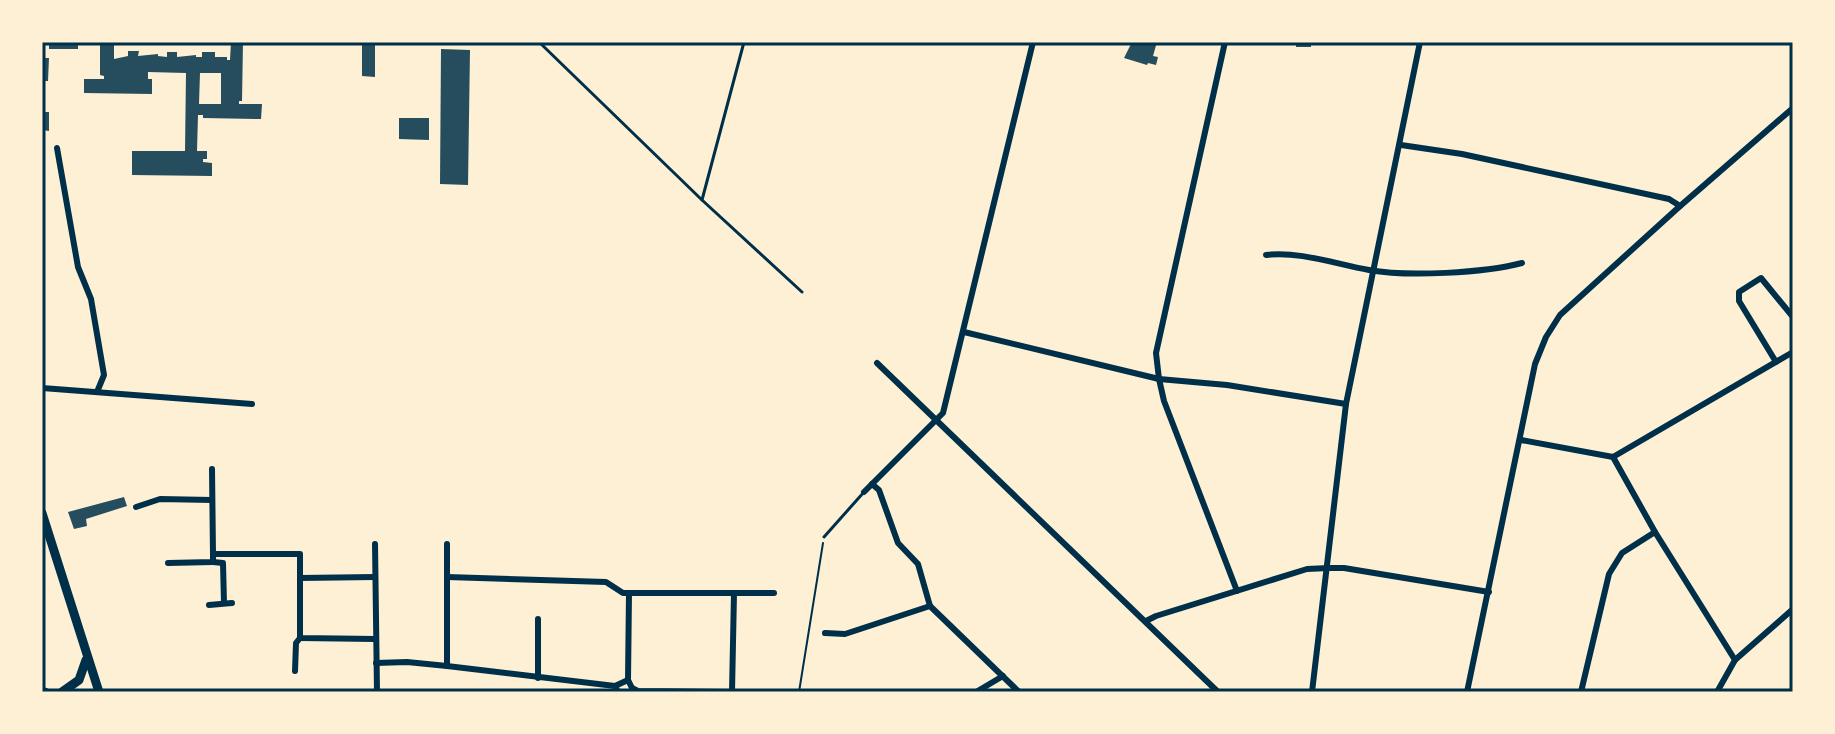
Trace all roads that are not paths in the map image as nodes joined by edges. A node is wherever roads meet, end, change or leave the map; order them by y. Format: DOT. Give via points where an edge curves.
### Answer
graph roads {
  1 [pos="539,42"];
  2 [pos="744,42"];
  3 [pos="1033,42"];
  4 [pos="1225,42"];
  5 [pos="1420,42"];
  6 [pos="1793,108"];
  7 [pos="1401,145"];
  8 [pos="57,148"];
  9 [pos="702,200"];
  10 [pos="1680,206"];
  11 [pos="1266,255"];
  12 [pos="1522,263"];
  13 [pos="1373,271"];
  14 [pos="802,292"];
  15 [pos="1793,317"];
  16 [pos="964,332"];
  17 [pos="1793,352"];
  18 [pos="1776,362"];
  19 [pos="877,363"];
  20 [pos="1159,379"];
  21 [pos="42,388"];
  22 [pos="97,392"];
  23 [pos="252,404"];
  24 [pos="1346,404"];
  25 [pos="937,420"];
  26 [pos="1521,440"];
  27 [pos="1613,457"];
  28 [pos="212,469"];
  29 [pos="872,484"];
  30 [pos="864,492"];
  31 [pos="212,500"];
  32 [pos="136,507"];
  33 [pos="42,513"];
  34 [pos="1655,532"];
  35 [pos="824,537"];
  36 [pos="375,544"];
  37 [pos="447,544"];
  38 [pos="213,554"];
  39 [pos="213,562"];
  40 [pos="168,563"];
  41 [pos="1329,568"];
  42 [pos="375,577"];
  43 [pos="447,577"];
  44 [pos="300,578"];
  45 [pos="1237,591"];
  46 [pos="1489,592"];
  47 [pos="629,593"];
  48 [pos="734,593"];
  49 [pos="774,593"];
  50 [pos="224,603"];
  51 [pos="232,603"];
  52 [pos="209,605"];
  53 [pos="930,606"];
  54 [pos="1793,609"];
  55 [pos="538,619"];
  56 [pos="1146,621"];
  57 [pos="825,633"];
  58 [pos="300,638"];
  59 [pos="375,639"];
  60 [pos="87,657"];
  61 [pos="1735,660"];
  62 [pos="376,663"];
  63 [pos="447,666"];
  64 [pos="295,671"];
  65 [pos="1003,676"];
  66 [pos="538,678"];
  67 [pos="628,680"];
  68 [pos="616,689"];
  69 [pos="630,690"];
  70 [pos="62,692"];
  71 [pos="99,692"];
  72 [pos="377,692"];
  73 [pos="733,692"];
  74 [pos="976,692"];
  75 [pos="1019,692"];
  76 [pos="1218,692"];
  77 [pos="1312,692"];
  78 [pos="1467,692"];
  79 [pos="1581,692"];
  80 [pos="1717,692"];
  1 -- 9 [label="lane"];
  2 -- 9 [label="lane"];
  3 -- 16 [label="street"];
  4 -- 20 [label="street" via="1156,353"];
  5 -- 7 [label="street"];
  6 -- 10 [label="street"];
  7 -- 10 [label="street" via="1669,199"];
  7 -- 13 [label="street"];
  8 -- 22 [label="street" via="104,375"];
  9 -- 14 [label="lane"];
  10 -- 26 [label="street" via="1560,315 1535,364"];
  11 -- 13 [label="street" via="1285,253"];
  12 -- 13 [label="street" via="1497,270"];
  13 -- 24 [label="street"];
  15 -- 18 [label="street" via="1761,278 1739,292 1739,301"];
  16 -- 20 [label="street"];
  16 -- 25 [label="street"];
  17 -- 18 [label="street"];
  18 -- 27 [label="street"];
  19 -- 25 [label="street"];
  20 -- 24 [label="street"];
  20 -- 45 [label="street"];
  21 -- 22 [label="street"];
  22 -- 23 [label="street"];
  24 -- 41 [label="street"];
  25 -- 29 [label="street"];
  25 -- 56 [label="street"];
  26 -- 27 [label="street"];
  26 -- 46 [label="street"];
  27 -- 34 [label="street"];
  28 -- 31 [label="street"];
  29 -- 30 [label="street"];
  29 -- 53 [label="street" via="898,543 918,564"];
  30 -- 35 [label="lane"];
  31 -- 32 [label="street" via="160,499"];
  31 -- 38 [label="street"];
  33 -- 60 [label="main road"];
  34 -- 61 [label="street"];
  34 -- 79 [label="street" via="1622,553 1609,574"];
  36 -- 42 [label="street"];
  37 -- 43 [label="street"];
  38 -- 39 [label="street"];
  38 -- 44 [label="street" via="300,554"];
  39 -- 40 [label="street"];
  39 -- 50 [label="street" via="223,563"];
  41 -- 45 [label="street" via="1307,569"];
  41 -- 46 [label="street"];
  41 -- 77 [label="street"];
  42 -- 44 [label="street"];
  42 -- 59 [label="street"];
  43 -- 47 [label="street" via="606,582"];
  43 -- 63 [label="street"];
  44 -- 58 [label="street"];
  45 -- 56 [label="street"];
  46 -- 78 [label="street"];
  47 -- 48 [label="street"];
  47 -- 67 [label="street"];
  48 -- 49 [label="street"];
  48 -- 73 [label="street"];
  50 -- 51 [label="street"];
  50 -- 52 [label="street"];
  53 -- 57 [label="street" via="845,634"];
  53 -- 65 [label="street"];
  54 -- 61 [label="street"];
  55 -- 66 [label="street"];
  56 -- 76 [label="street"];
  58 -- 59 [label="street"];
  58 -- 64 [label="street"];
  59 -- 62 [label="street"];
  60 -- 70 [label="main road" via="79,680"];
  60 -- 71 [label="main road"];
  61 -- 80 [label="street"];
  62 -- 63 [label="street"];
  62 -- 72 [label="street"];
  63 -- 66 [label="street"];
  65 -- 74 [label="street"];
  65 -- 75 [label="street"];
  66 -- 68 [label="street"];
  67 -- 68 [label="street"];
  67 -- 69 [label="street"];
  69 -- 73 [label="street"];
}
